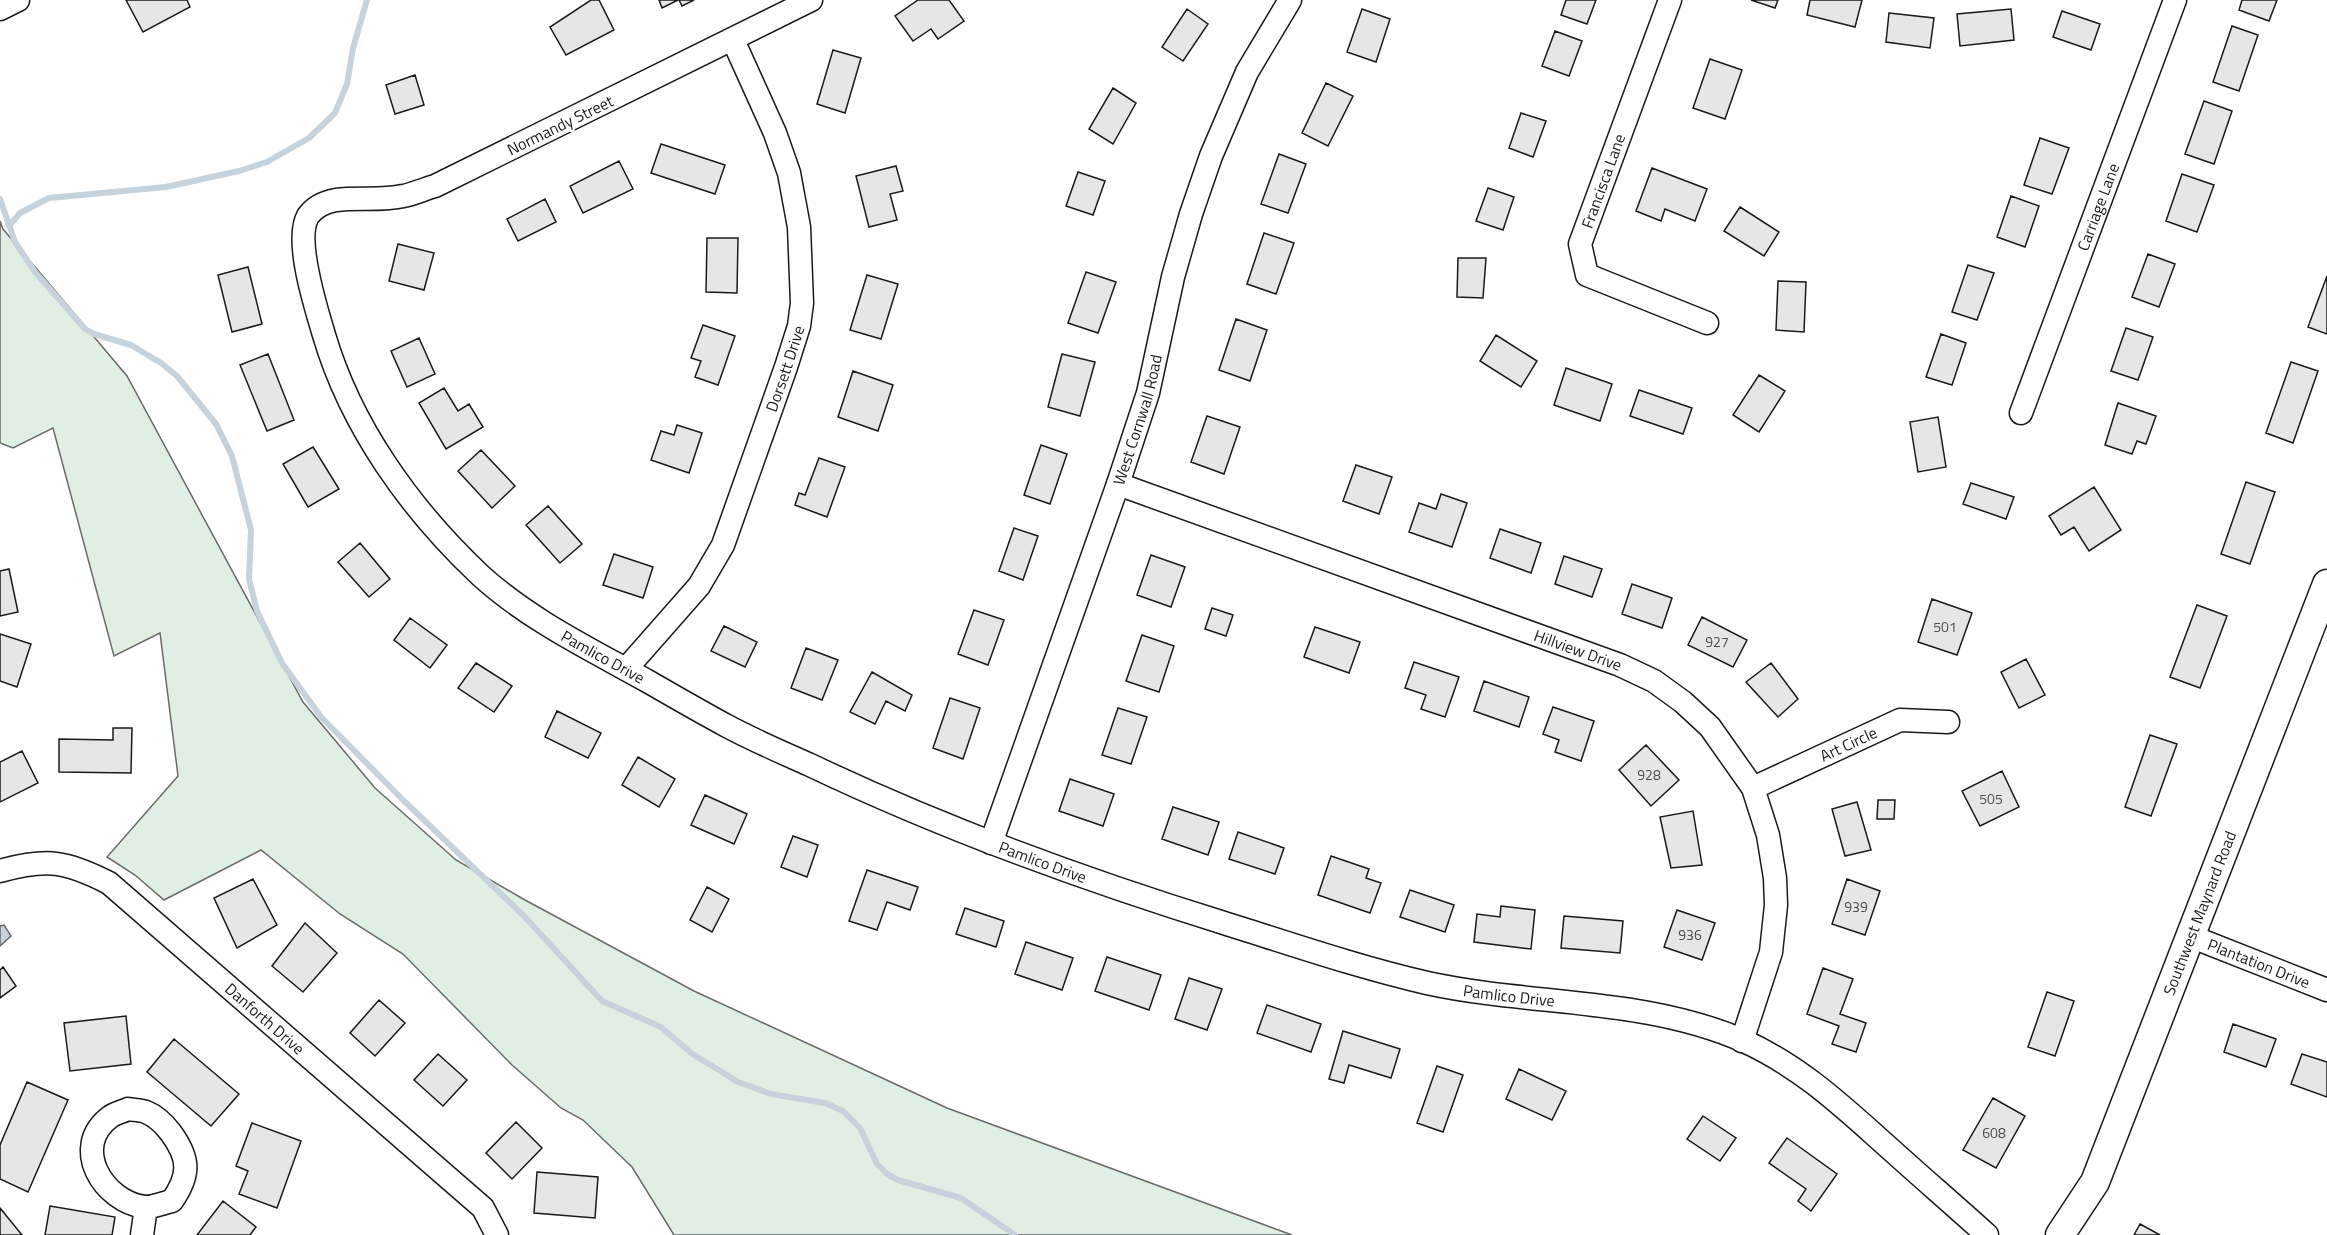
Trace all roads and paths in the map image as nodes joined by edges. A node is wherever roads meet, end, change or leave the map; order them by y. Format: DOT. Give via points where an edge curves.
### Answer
graph roads {
  1 [pos="18,0"];
  2 [pos="811,0"];
  3 [pos="1290,0"];
  4 [pos="1670,0"];
  5 [pos="2175,0"];
  6 [pos="0,9"];
  7 [pos="733,40"];
  8 [pos="304,222"];
  9 [pos="1707,323"];
  10 [pos="2021,413"];
  11 [pos="1118,484"];
  12 [pos="2327,584"];
  13 [pos="626,669"];
  14 [pos="1948,722"];
  15 [pos="1753,788"];
  16 [pos="991,843"];
  17 [pos="0,871"];
  18 [pos="2190,936"];
  19 [pos="2327,990"];
  20 [pos="1742,1041"];
  21 [pos="146,1208"];
  22 [pos="142,1235"];
  23 [pos="497,1235"];
  24 [pos="1987,1235"];
  25 [pos="2060,1235"];
  1 -- 6 [label="street"];
  2 -- 7 [label="street, Normandy Street"];
  3 -- 11 [label="street, West Cornwall Road" via="1247,72 1208,166 1173,277 1148,393"];
  4 -- 9 [label="street, Francisca Lane" via="1580,244 1587,275"];
  5 -- 10 [label="street, Carriage Lane"];
  7 -- 8 [label="street, Normandy Street" via="435,186 399,197 330,201 313,209"];
  7 -- 13 [label="street, Dorsett Drive" via="775,132 795,198 800,236 799,326 723,545 699,586"];
  8 -- 13 [label="street, Pamlico Drive" via="310,286 327,347 351,404 414,503 484,579 530,613"];
  11 -- 15 [label="street, Hillview Drive" via="1620,665 1654,681 1710,728"];
  11 -- 16 [label="street, West Cornwall Road"];
  12 -- 18 [label="main road, Southwest Maynard Road"];
  13 -- 16 [label="street, Pamlico Drive" via="731,728 862,790"];
  14 -- 15 [label="street, Art Circle" via="1900,720"];
  15 -- 20 [label="street, Hillview Drive" via="1767,835 1776,905 1771,952"];
  16 -- 20 [label="street, Pamlico Drive" via="1149,900 1383,972 1496,994 1686,1020"];
  17 -- 23 [label="street, Danforth Drive" via="51,862 82,869 109,883 483,1208"];
  18 -- 19 [label="street, Plantation Drive"];
  18 -- 25 [label="main road, Southwest Maynard Road" via="2095,1182"];
  20 -- 24 [label="street, Pamlico Drive" via="1781,1060 1821,1087"];
  21 -- 21 [label="street" via="172,1202 185,1176 186,1159 178,1142 158,1120 146,1112 128,1109 110,1117 97,1133 91,1146 93,1163 100,1179 119,1198"];
  21 -- 22 [label="street"];
}
